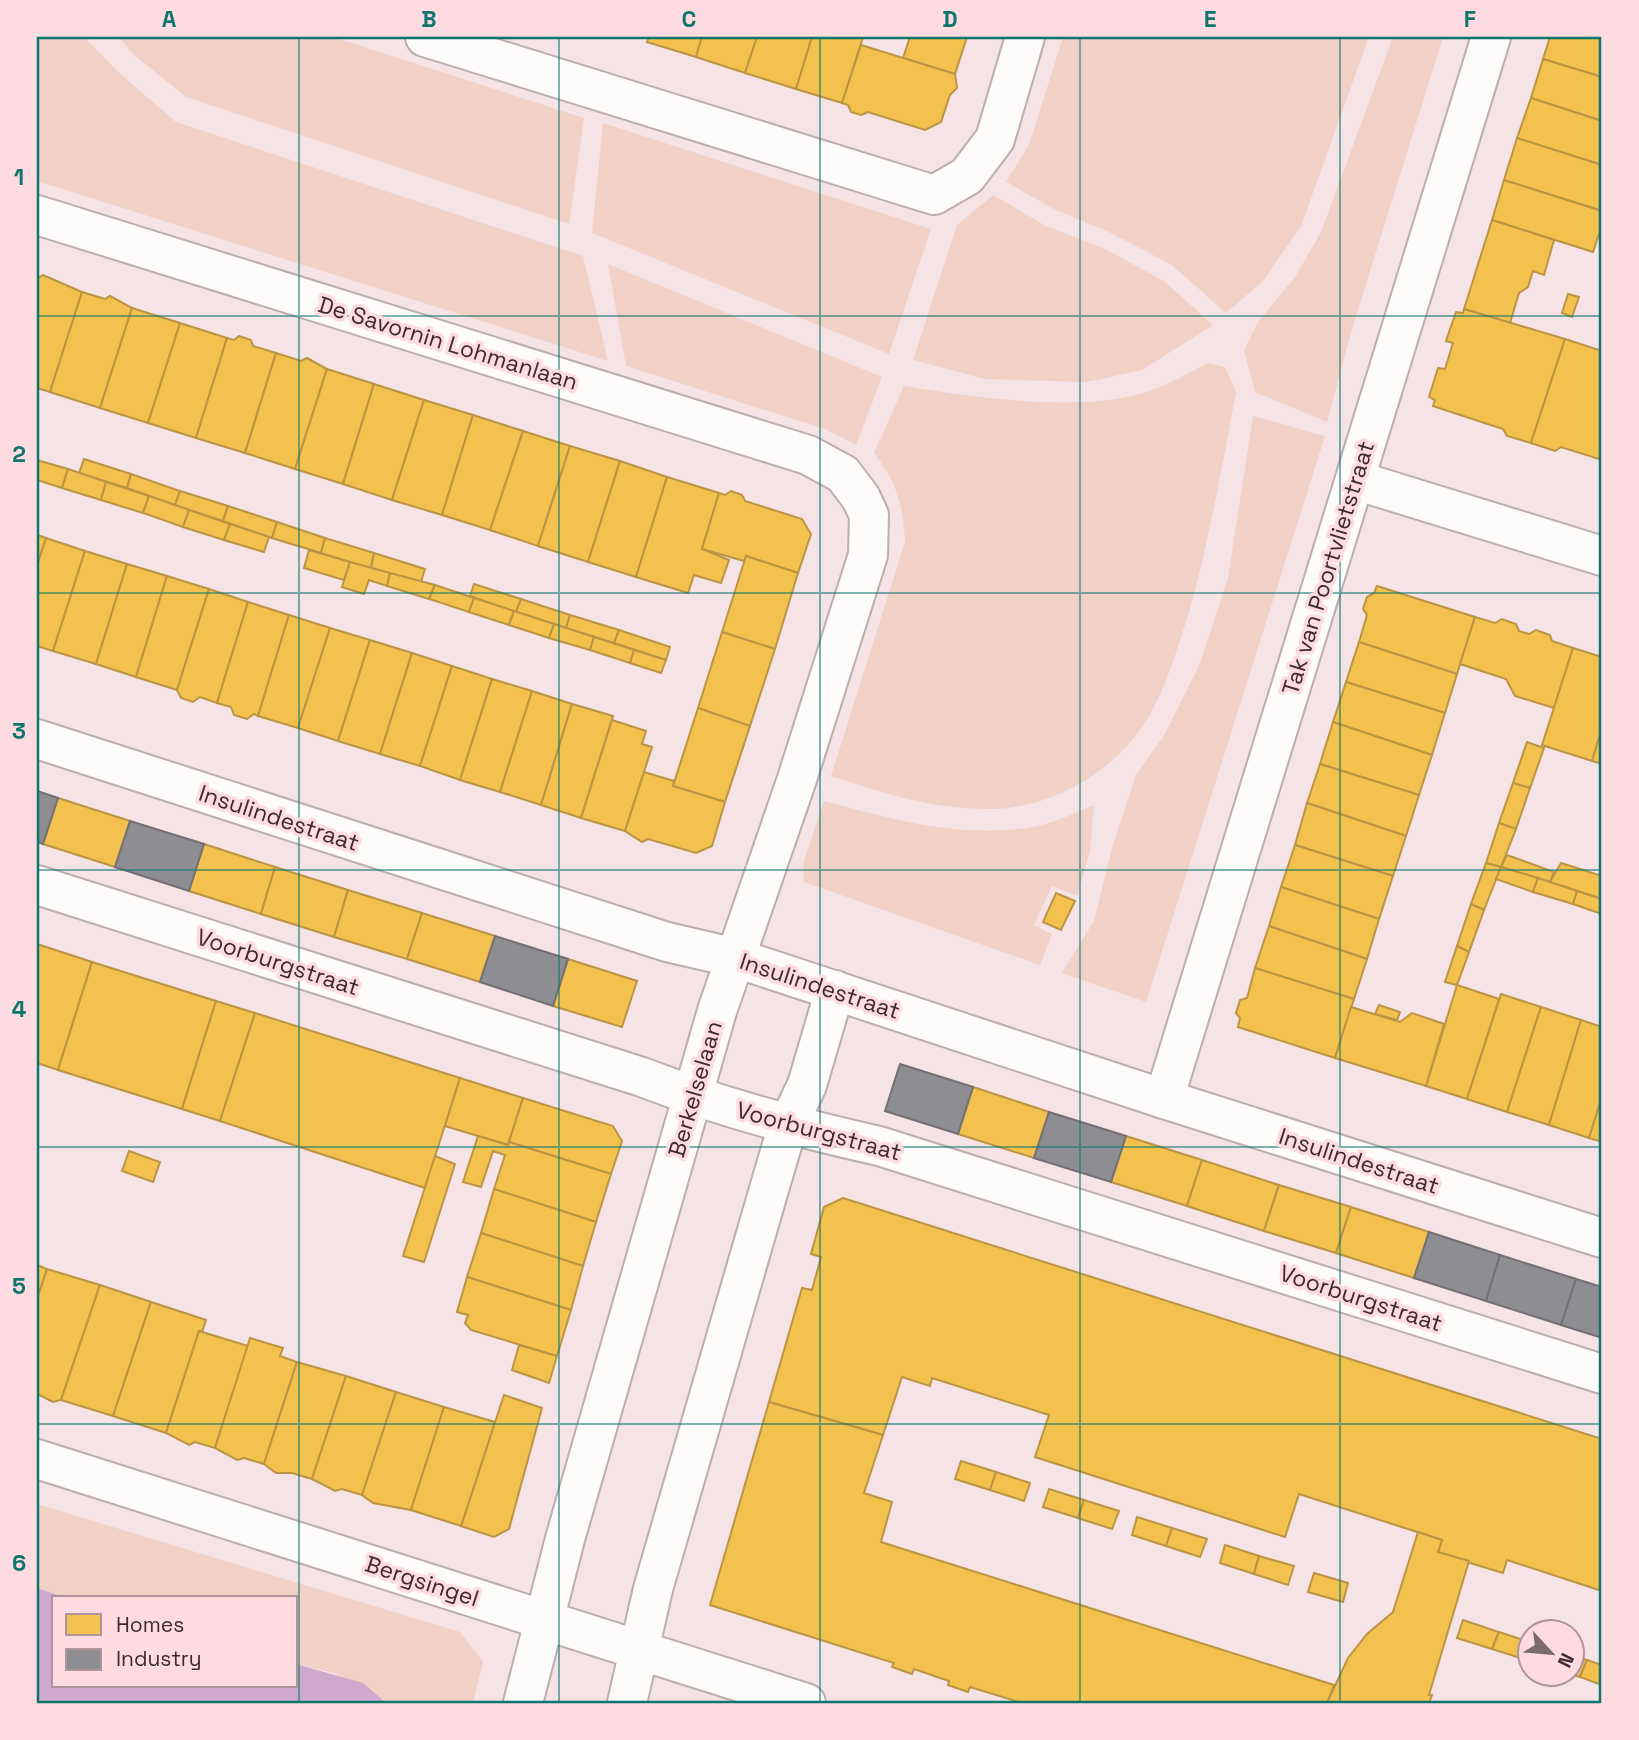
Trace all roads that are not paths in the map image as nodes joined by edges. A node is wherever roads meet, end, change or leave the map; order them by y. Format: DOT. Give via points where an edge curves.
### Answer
graph roads {
  1 [pos="425,37"];
  2 [pos="1026,37"];
  3 [pos="1491,37"];
  4 [pos="37,215"];
  5 [pos="1355,480"];
  6 [pos="851,484"];
  7 [pos="1602,556"];
  8 [pos="37,739"];
  9 [pos="37,886"];
  10 [pos="736,958"];
  11 [pos="835,990"];
  12 [pos="693,1097"];
  13 [pos="1164,1099"];
  14 [pos="788,1125"];
  15 [pos="1602,1238"];
  16 [pos="1602,1374"];
  17 [pos="37,1460"];
  18 [pos="545,1620"];
  19 [pos="637,1650"];
  20 [pos="523,1703"];
  21 [pos="626,1703"];
  22 [pos="806,1703"];
  1 -- 2 [label="street" via="934,195 967,176 995,139"];
  3 -- 5 [label="street, Tak van Poortvlietstraat"];
  4 -- 6 [label="street, De Savornin Lohmanlaan" via="808,455 833,467"];
  5 -- 7 [label="street"];
  5 -- 13 [label="street, Tak van Poortvlietstraat"];
  6 -- 10 [label="street, Berkelselaan" via="869,515 868,555"];
  8 -- 10 [label="street, Insulindestraat" via="667,942"];
  9 -- 12 [label="street, Voorburgstraat"];
  10 -- 11 [label="street, Insulindestraat"];
  10 -- 12 [label="street, Berkelselaan"];
  11 -- 13 [label="street, Insulindestraat"];
  11 -- 14 [label="street" via="807,1085"];
  12 -- 14 [label="street, Voorburgstraat"];
  12 -- 18 [label="street, Berkelselaan"];
  13 -- 15 [label="street, Insulindestraat"];
  14 -- 16 [label="street, Voorburgstraat" via="879,1146"];
  14 -- 19 [label="street"];
  17 -- 18 [label="street, Bergsingel"];
  18 -- 19 [label="street, Bergsingel"];
  18 -- 20 [label="street, Berkelselaan"];
  19 -- 21 [label="street"];
  19 -- 22 [label="street, Bergsingel"];
}
